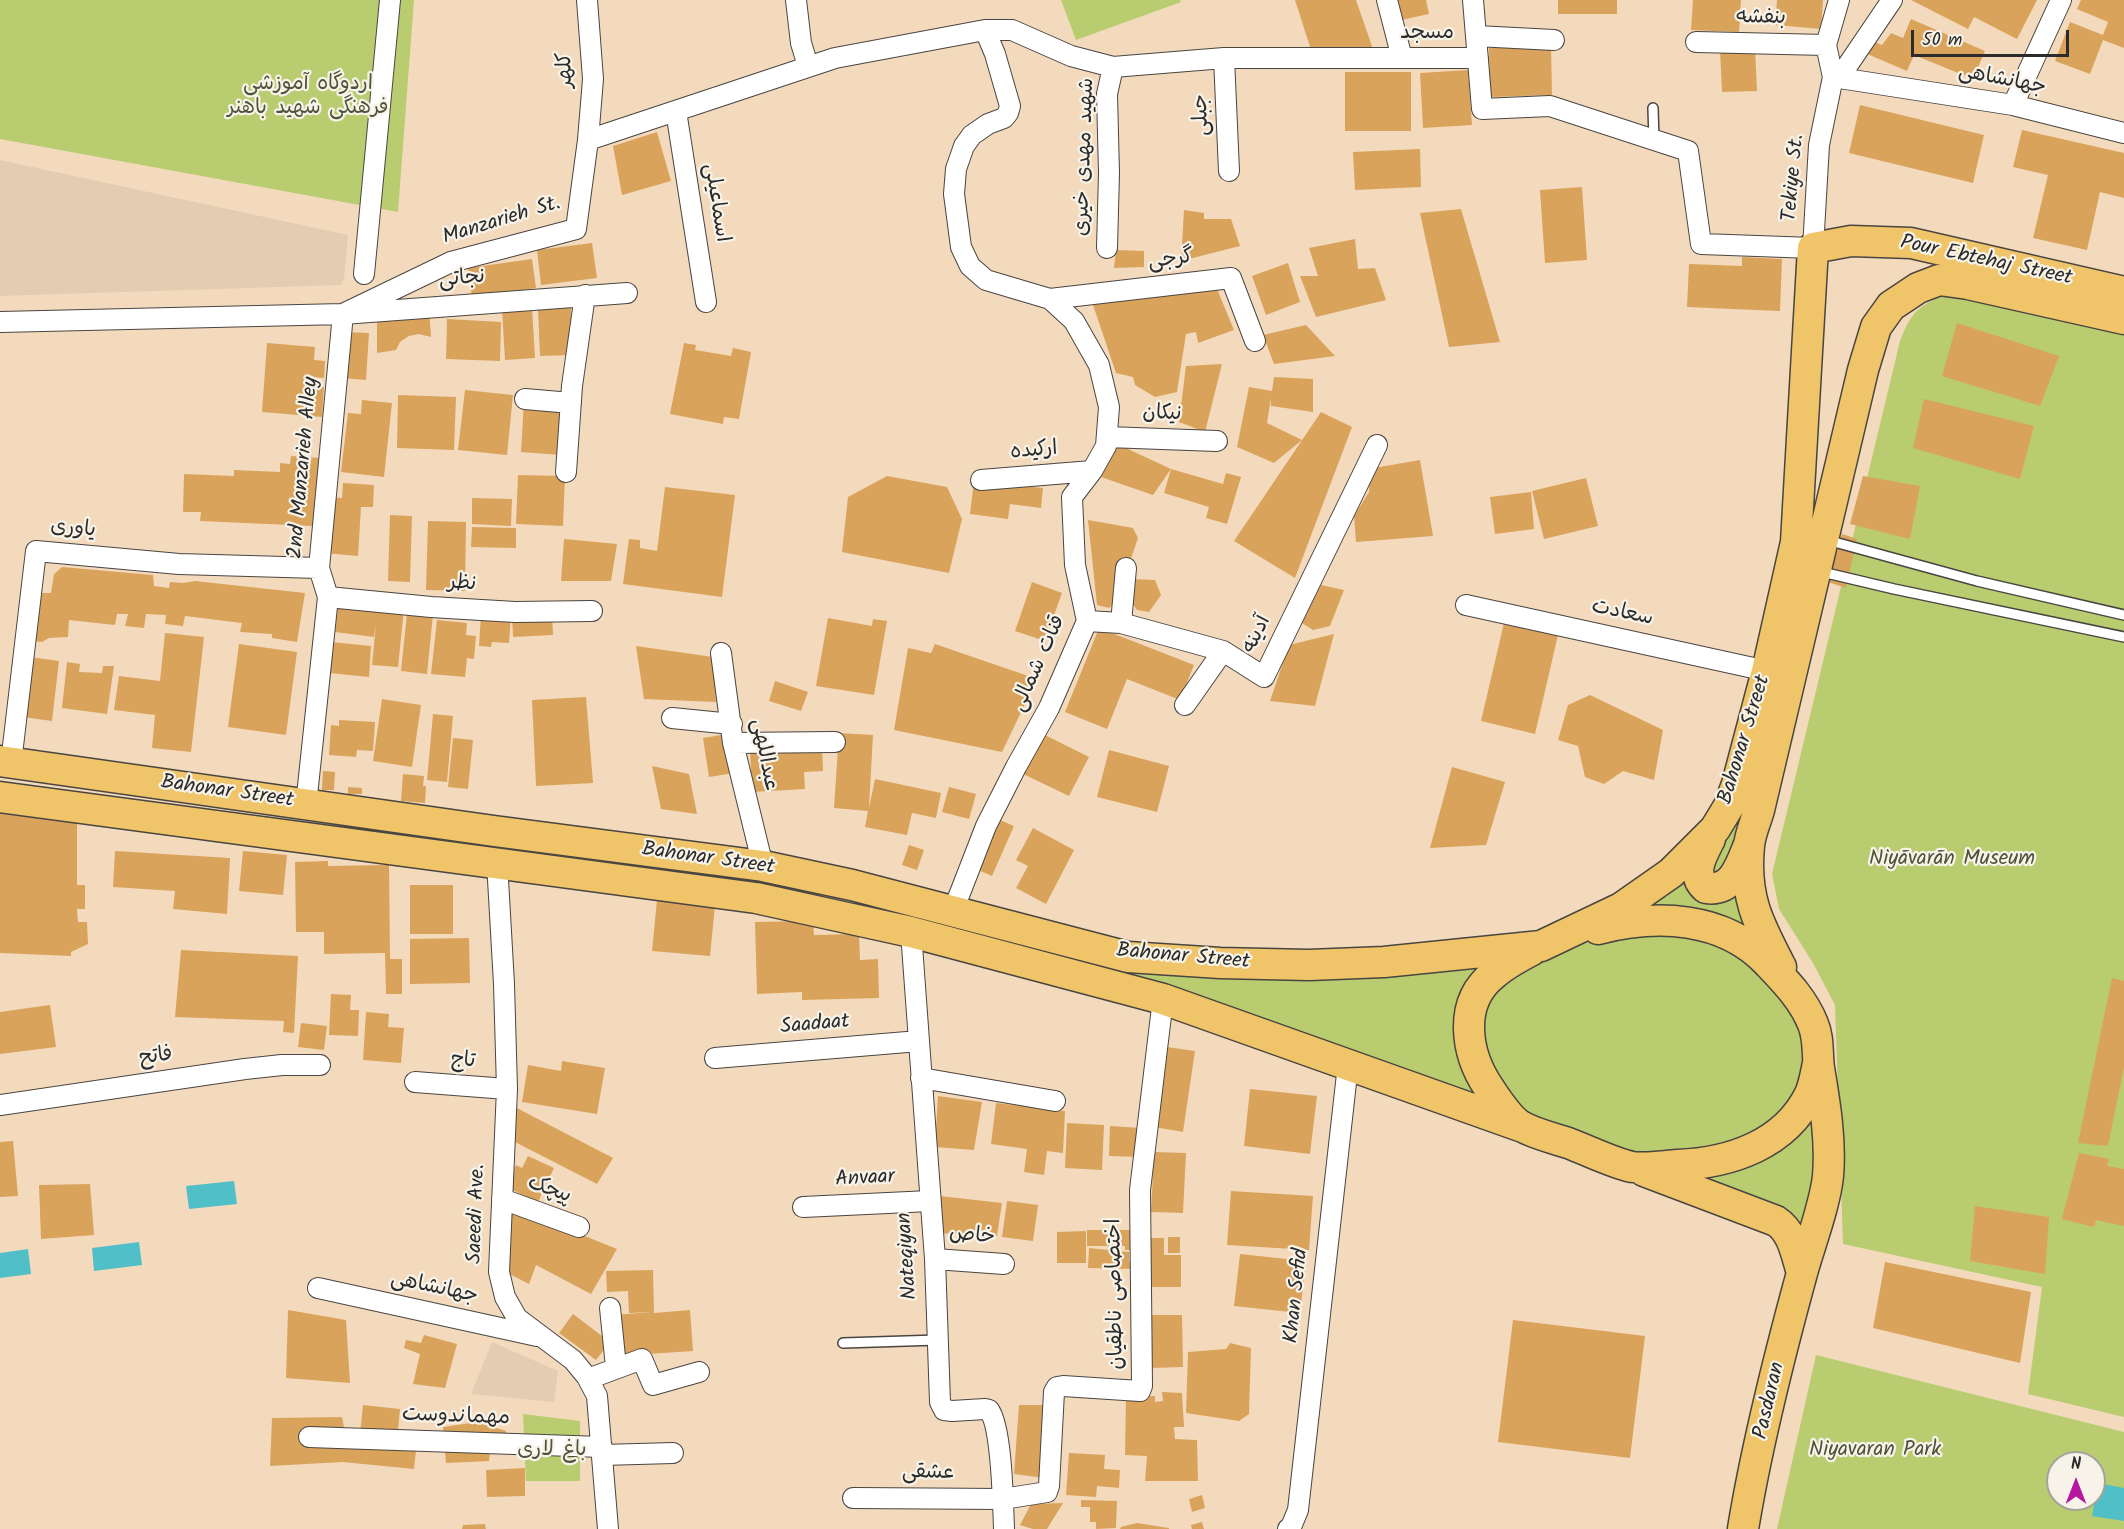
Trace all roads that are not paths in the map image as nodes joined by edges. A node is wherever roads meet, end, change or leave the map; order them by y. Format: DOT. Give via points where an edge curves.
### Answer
graph roads {
  1 [pos="390,0"];
  2 [pos="587,0"];
  3 [pos="796,0"];
  4 [pos="1386,0"];
  5 [pos="1473,0"];
  6 [pos="1839,0"];
  7 [pos="1892,0"];
  8 [pos="2061,0"];
  9 [pos="986,30"];
  10 [pos="1476,36"];
  11 [pos="1554,40"];
  12 [pos="1696,42"];
  13 [pos="1826,45"];
  14 [pos="1224,58"];
  15 [pos="1402,58"];
  16 [pos="1479,58"];
  17 [pos="808,66"];
  18 [pos="1113,67"];
  19 [pos="1836,77"];
  20 [pos="2013,105"];
  21 [pos="1653,108"];
  22 [pos="676,111"];
  23 [pos="2124,133"];
  24 [pos="588,140"];
  25 [pos="1654,140"];
  26 [pos="1229,171"];
  27 [pos="1107,248"];
  28 [pos="1813,248"];
  29 [pos="364,274"];
  30 [pos="1940,280"];
  31 [pos="2124,292"];
  32 [pos="627,293"];
  33 [pos="585,295"];
  34 [pos="1050,299"];
  35 [pos="706,302"];
  36 [pos="342,314"];
  37 [pos="2124,319"];
  38 [pos="0,322"];
  39 [pos="1255,341"];
  40 [pos="525,399"];
  41 [pos="571,403"];
  42 [pos="1107,437"];
  43 [pos="1216,441"];
  44 [pos="1377,445"];
  45 [pos="1092,471"];
  46 [pos="566,472"];
  47 [pos="981,480"];
  48 [pos="1823,539"];
  49 [pos="319,568"];
  50 [pos="1126,568"];
  51 [pos="1816,570"];
  52 [pos="328,597"];
  53 [pos="1466,605"];
  54 [pos="592,612"];
  55 [pos="2124,615"];
  56 [pos="1087,621"];
  57 [pos="1121,623"];
  58 [pos="2124,637"];
  59 [pos="1223,651"];
  60 [pos="721,652"];
  61 [pos="1767,671"];
  62 [pos="1185,705"];
  63 [pos="672,718"];
  64 [pos="733,733"];
  65 [pos="835,742"];
  66 [pos="5,762"];
  67 [pos="0,797"];
  68 [pos="306,805"];
  69 [pos="1716,829"];
  70 [pos="1749,844"];
  71 [pos="497,862"];
  72 [pos="764,866"];
  73 [pos="953,911"];
  74 [pos="911,932"];
  75 [pos="1541,946"];
  76 [pos="1791,988"];
  77 [pos="1163,999"];
  78 [pos="919,1041"];
  79 [pos="715,1058"];
  80 [pos="1818,1063"];
  81 [pos="320,1065"];
  82 [pos="1347,1065"];
  83 [pos="921,1078"];
  84 [pos="415,1082"];
  85 [pos="507,1089"];
  86 [pos="1055,1101"];
  87 [pos="0,1105"];
  88 [pos="1520,1126"];
  89 [pos="1633,1167"];
  90 [pos="502,1199"];
  91 [pos="930,1201"];
  92 [pos="803,1207"];
  93 [pos="579,1227"];
  94 [pos="935,1258"];
  95 [pos="1004,1264"];
  96 [pos="1802,1273"];
  97 [pos="318,1288"];
  98 [pos="610,1308"];
  99 [pos="540,1337"];
  100 [pos="938,1340"];
  101 [pos="843,1343"];
  102 [pos="616,1367"];
  103 [pos="699,1372"];
  104 [pos="588,1379"];
  105 [pos="309,1437"];
  106 [pos="602,1451"];
  107 [pos="673,1453"];
  108 [pos="852,1498"];
  109 [pos="1003,1499"];
  110 [pos="608,1529"];
  111 [pos="1004,1529"];
  112 [pos="1288,1529"];
  113 [pos="1743,1529"];
  1 -- 29 [label="street"];
  2 -- 24 [label="street, کلهر" via="593,79"];
  3 -- 17 [label="street"];
  4 -- 15 [label="street"];
  5 -- 10 [label="street"];
  6 -- 13 [label="street"];
  7 -- 19 [label="street"];
  8 -- 20 [label="street"];
  9 -- 17 [label="street"];
  9 -- 18 [label="street" via="1012,30 1071,56"];
  9 -- 34 [label="street, قنات شمالى" via="1010,106 1004,118 972,135 956,169 954,194 961,247 970,266 986,280"];
  10 -- 11 [label="street"];
  10 -- 16 [label="street"];
  12 -- 13 [label="street, بنفشه"];
  13 -- 19 [label="street"];
  14 -- 15 [label="street, مسجد"];
  14 -- 18 [label="street, مسجد"];
  14 -- 26 [label="street, جبلی"];
  15 -- 16 [label="street, مسجد"];
  16 -- 25 [label="street, مسجد" via="1482,109 1550,106"];
  17 -- 22 [label="street"];
  18 -- 27 [label="street, شهید مهدی خیری" via="1107,94"];
  19 -- 20 [label="street, جهانشاهی"];
  19 -- 28 [label="street, Tekiye St." via="1819,145"];
  20 -- 23 [label="street, جهانشاهی"];
  21 -- 25 [label="lane"];
  22 -- 24 [label="street"];
  22 -- 35 [label="street, اسماعیلی"];
  24 -- 36 [label="street, Manzarieh St." via="576,229 450,262"];
  25 -- 28 [label="street, مسجد" via="1688,151 1701,244"];
  28 -- 31 [label="main road, Pour Ebtehaj Street" via="1851,241 1911,243"];
  28 -- 61 [label="main road, Bahonar Street" via="1796,542"];
  30 -- 37 [label="main road, Pour Ebtehaj Street"];
  30 -- 48 [label="main road, Bahonar Street" via="1918,288 1891,306 1876,327"];
  32 -- 33 [label="street, نجاتی"];
  33 -- 36 [label="street, نجاتی"];
  33 -- 41 [label="street"];
  34 -- 39 [label="street, گرجی" via="1231,278"];
  34 -- 42 [label="street, قنات شمالى" via="1074,321 1100,365 1109,407"];
  36 -- 38 [label="street, Manzarieh St."];
  36 -- 49 [label="street, 2nd Manzarieh Alley"];
  40 -- 41 [label="street"];
  41 -- 46 [label="street"];
  42 -- 43 [label="street, نیکان"];
  42 -- 45 [label="street, قنات شمالى"];
  44 -- 59 [label="street, آدینه" via="1264,677"];
  45 -- 47 [label="street, ارکیده"];
  45 -- 56 [label="street, قنات شمالى" via="1072,497 1075,565"];
  48 -- 51 [label="main road, Bahonar Street"];
  48 -- 55 [label="lane" via="1965,578"];
  49 -- 52 [label="street, 2nd Manzarieh Alley"];
  49 -- 66 [label="street, یاوری" via="179,564 36,551"];
  50 -- 57 [label="street"];
  51 -- 58 [label="lane"];
  51 -- 70 [label="main road, Bahonar Street"];
  52 -- 54 [label="street, نظر" via="515,612"];
  52 -- 68 [label="street, 2nd Manzarieh Alley"];
  53 -- 61 [label="street, سعادت"];
  56 -- 57 [label="street, آدینه"];
  56 -- 73 [label="street, قنات شمالى" via="1049,708 986,826"];
  57 -- 59 [label="street, آدینه"];
  59 -- 62 [label="street"];
  60 -- 64 [label="street, عبداللهی"];
  61 -- 69 [label="main road, Bahonar Street" via="1737,784"];
  63 -- 64 [label="street"];
  64 -- 65 [label="street"];
  64 -- 72 [label="street, عبداللهی"];
  66 -- 68 [label="main road, Bahonar Street"];
  67 -- 71 [label="main road, Bahonar Street"];
  68 -- 72 [label="main road, Bahonar Street"];
  69 -- 70 [label="main road" via="1698,866 1697,875 1706,888 1722,887 1730,881"];
  69 -- 75 [label="main road, Bahonar Street" via="1671,873 1620,908"];
  70 -- 76 [label="main road, Bahonar Street" via="1748,890 1759,925"];
  71 -- 74 [label="main road, Bahonar Street" via="756,898"];
  71 -- 85 [label="street, Saeedi Ave."];
  72 -- 73 [label="main road, Bahonar Street"];
  73 -- 75 [label="main road, Bahonar Street" via="1128,957 1220,963 1384,962"];
  74 -- 77 [label="main road, Bahonar Street"];
  74 -- 78 [label="street, Nateqiyan"];
  75 -- 76 [label="main road" via="1621,924 1685,921 1725,932 1743,942 1761,955"];
  75 -- 88 [label="main road" via="1492,975 1479,991 1468,1026 1476,1066 1492,1093"];
  76 -- 80 [label="main road" via="1814,1026"];
  77 -- 82 [label="main road, Bahonar Street"];
  77 -- 109 [label="street, اختصاصی ناطقیان" via="1140,1190 1142,1386 1135,1392 1057,1387 1047,1492"];
  78 -- 79 [label="street, Saadaat"];
  78 -- 83 [label="street, Nateqiyan"];
  80 -- 89 [label="main road" via="1810,1094 1792,1121 1756,1148 1729,1159"];
  80 -- 96 [label="main road, Pasdaran" via="1829,1129 1827,1178"];
  81 -- 87 [label="street, فاتح" via="245,1069"];
  82 -- 88 [label="main road, Bahonar Street"];
  82 -- 112 [label="street, Khan Sefid" via="1298,1510"];
  83 -- 86 [label="street"];
  83 -- 91 [label="street, Nateqiyan"];
  84 -- 85 [label="street, تاج"];
  85 -- 90 [label="street, Saeedi Ave."];
  88 -- 89 [label="main road, Bahonar Street"];
  89 -- 96 [label="main road" via="1776,1221 1791,1240"];
  90 -- 93 [label="street, پیچک"];
  90 -- 99 [label="street, Saeedi Ave." via="499,1272 505,1298 517,1318"];
  91 -- 92 [label="street, Anvaar"];
  91 -- 94 [label="street, Nateqiyan"];
  94 -- 95 [label="street, خاص"];
  94 -- 100 [label="street, Nateqiyan"];
  96 -- 113 [label="main road, Pasdaran"];
  97 -- 99 [label="street, جهانشاهی"];
  98 -- 102 [label="street"];
  99 -- 104 [label="street, Saeedi Ave." via="573,1360"];
  100 -- 101 [label="lane"];
  100 -- 109 [label="street, Nateqiyan" via="940,1402 944,1410 985,1409 994,1416"];
  102 -- 103 [label="street" via="642,1359 653,1385"];
  102 -- 104 [label="street"];
  104 -- 106 [label="street, Saeedi Ave." via="597,1396"];
  105 -- 106 [label="street, مهماندوست"];
  106 -- 107 [label="street, مهماندوست"];
  106 -- 110 [label="street, Saeedi Ave."];
  108 -- 109 [label="street, عشقی"];
  109 -- 111 [label="street, Nateqiyan"];
}
